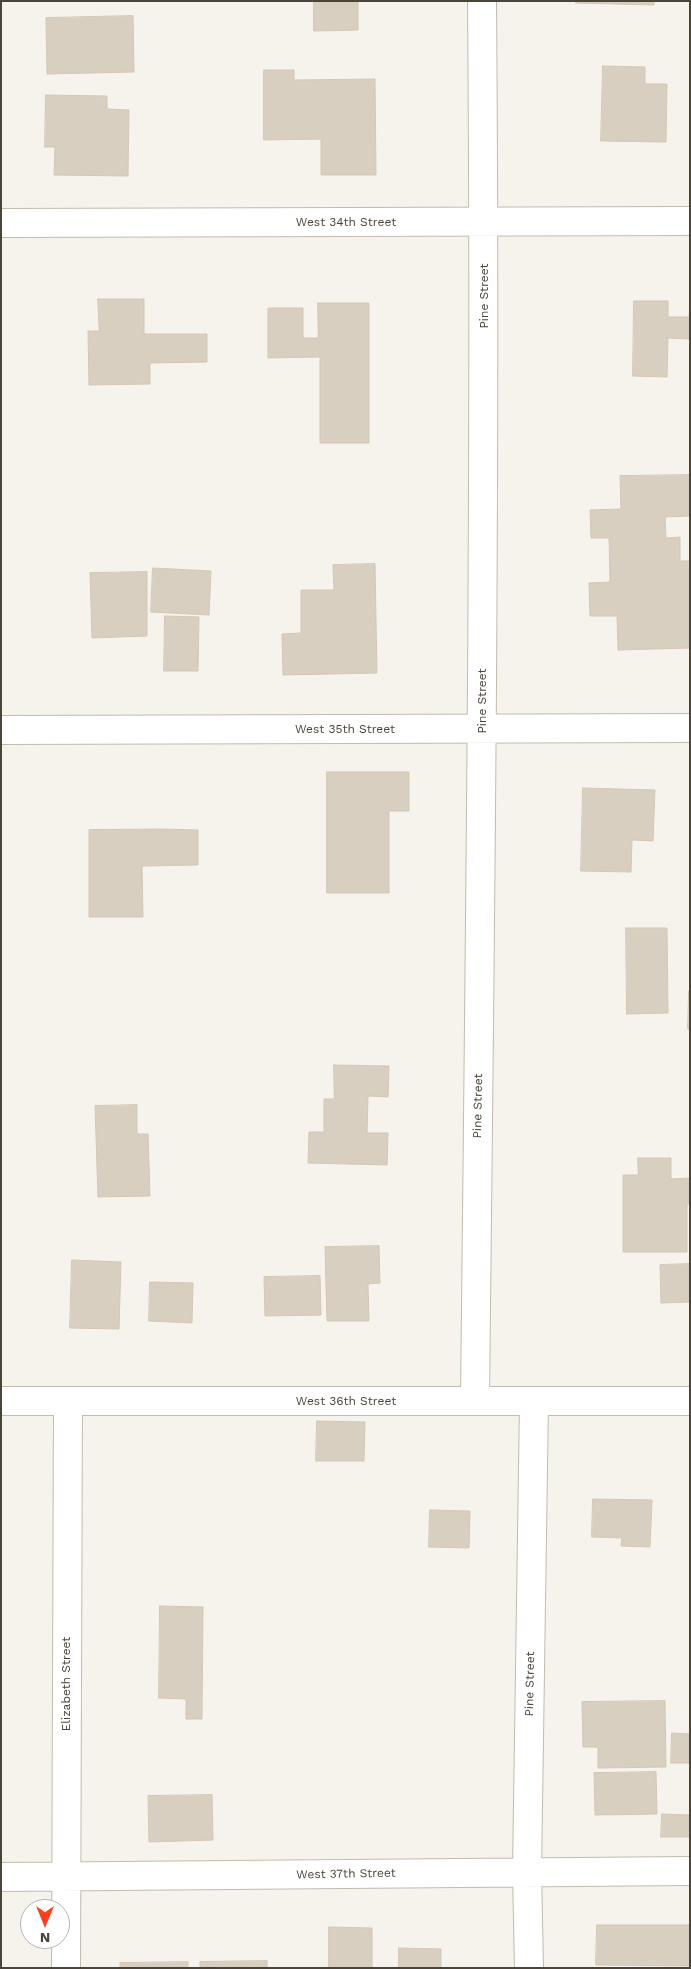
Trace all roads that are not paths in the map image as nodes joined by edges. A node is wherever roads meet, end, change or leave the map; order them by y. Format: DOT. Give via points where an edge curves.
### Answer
graph roads {
  1 [pos="482,1"];
  2 [pos="690,221"];
  3 [pos="484,222"];
  4 [pos="1,223"];
  5 [pos="482,728"];
  6 [pos="690,728"];
  7 [pos="1,730"];
  8 [pos="1,1401"];
  9 [pos="68,1401"];
  10 [pos="475,1401"];
  11 [pos="534,1401"];
  12 [pos="690,1401"];
  13 [pos="690,1871"];
  14 [pos="527,1872"];
  15 [pos="65,1876"];
  16 [pos="1,1877"];
  17 [pos="66,1968"];
  18 [pos="529,1968"];
  1 -- 3 [label="street, Pine Street"];
  2 -- 3 [label="street, West 34th Street"];
  3 -- 4 [label="street, West 34th Street"];
  3 -- 5 [label="street, Pine Street"];
  5 -- 6 [label="street, West 35th Street"];
  5 -- 7 [label="street, West 35th Street"];
  5 -- 10 [label="street, Pine Street"];
  8 -- 9 [label="street, West 36th Street"];
  9 -- 10 [label="street, West 36th Street"];
  9 -- 15 [label="street, Elizabeth Street"];
  10 -- 11 [label="street, West 36th Street"];
  11 -- 12 [label="street, West 36th Street"];
  11 -- 14 [label="street, Pine Street"];
  13 -- 14 [label="street, West 37th Street"];
  14 -- 15 [label="street, West 37th Street"];
  14 -- 18 [label="street, Pine Street"];
  15 -- 16 [label="street, West 37th Street"];
  15 -- 17 [label="street, Elizabeth Street"];
}
